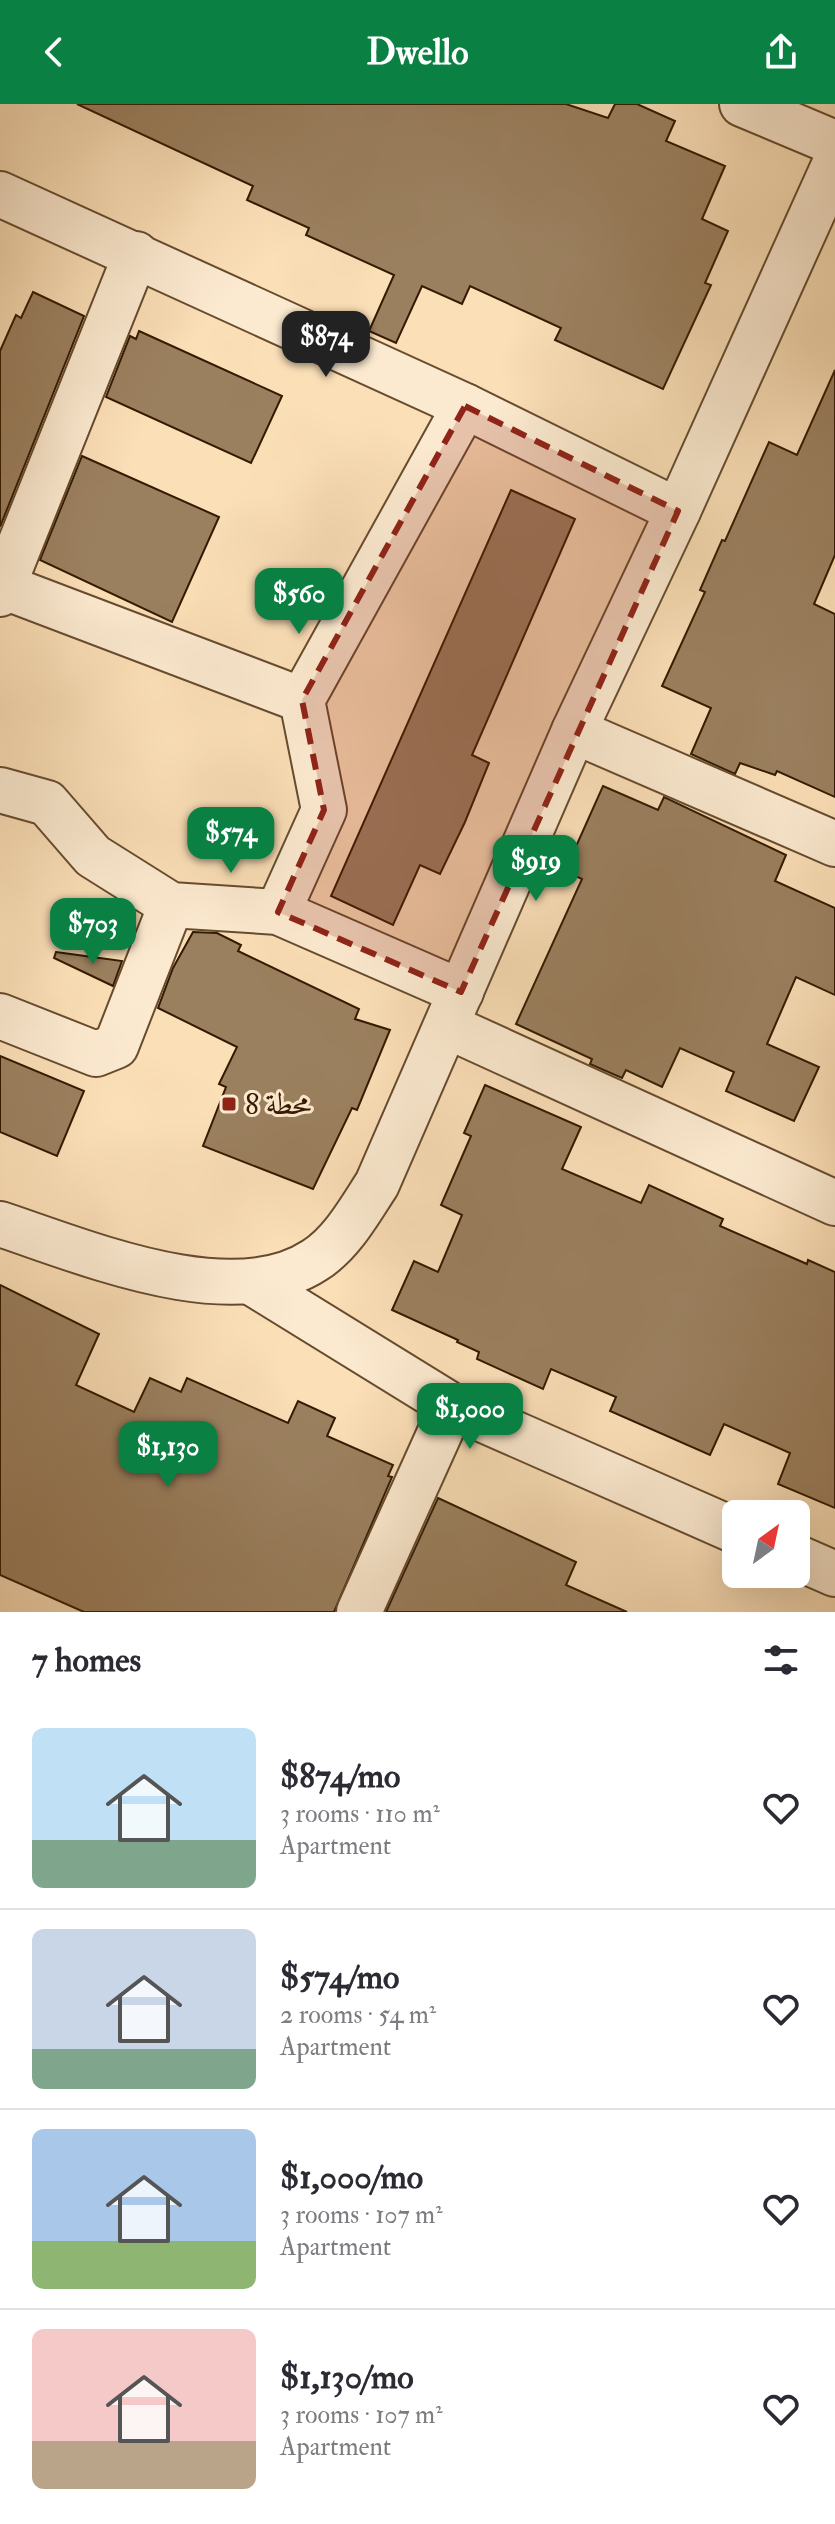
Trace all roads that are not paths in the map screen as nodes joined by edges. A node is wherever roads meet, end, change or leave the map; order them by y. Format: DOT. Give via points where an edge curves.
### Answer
graph roads {
  1 [pos="742,104"];
  2 [pos="835,143"];
  3 [pos="835,163"];
  4 [pos="0,194"];
  5 [pos="136,254"];
  6 [pos="465,406"];
  7 [pos="678,511"];
  8 [pos="1,590"];
  9 [pos="302,700"];
  10 [pos="574,731"];
  11 [pos="0,790"];
  12 [pos="835,844"];
  13 [pos="171,905"];
  14 [pos="278,912"];
  15 [pos="454,1009"];
  16 [pos="0,1016"];
  17 [pos="835,1203"];
  18 [pos="0,1224"];
  19 [pos="251,1282"];
  20 [pos="452,1406"];
  21 [pos="722,1525"];
  22 [pos="810,1563"];
  23 [pos="835,1574"];
  24 [pos="359,1612"];
  1 -- 2 [label="street"];
  3 -- 7 [label="street"];
  4 -- 5 [label="street"];
  5 -- 6 [label="street"];
  5 -- 8 [label="street"];
  6 -- 7 [label="street"];
  6 -- 9 [label="street"];
  7 -- 10 [label="street"];
  8 -- 9 [label="street"];
  9 -- 14 [label="street" via="324,810"];
  10 -- 12 [label="street"];
  10 -- 15 [label="street"];
  11 -- 13 [label="street" via="47,803 93,856"];
  13 -- 14 [label="street"];
  13 -- 16 [label="street" via="116,1046 96,1054"];
  14 -- 15 [label="street"];
  15 -- 17 [label="street"];
  15 -- 19 [label="street" via="377,1184 356,1216 316,1260"];
  18 -- 19 [label="street" via="120,1264"];
  19 -- 20 [label="street"];
  20 -- 21 [label="street"];
  20 -- 24 [label="street"];
  22 -- 23 [label="street"];
}
